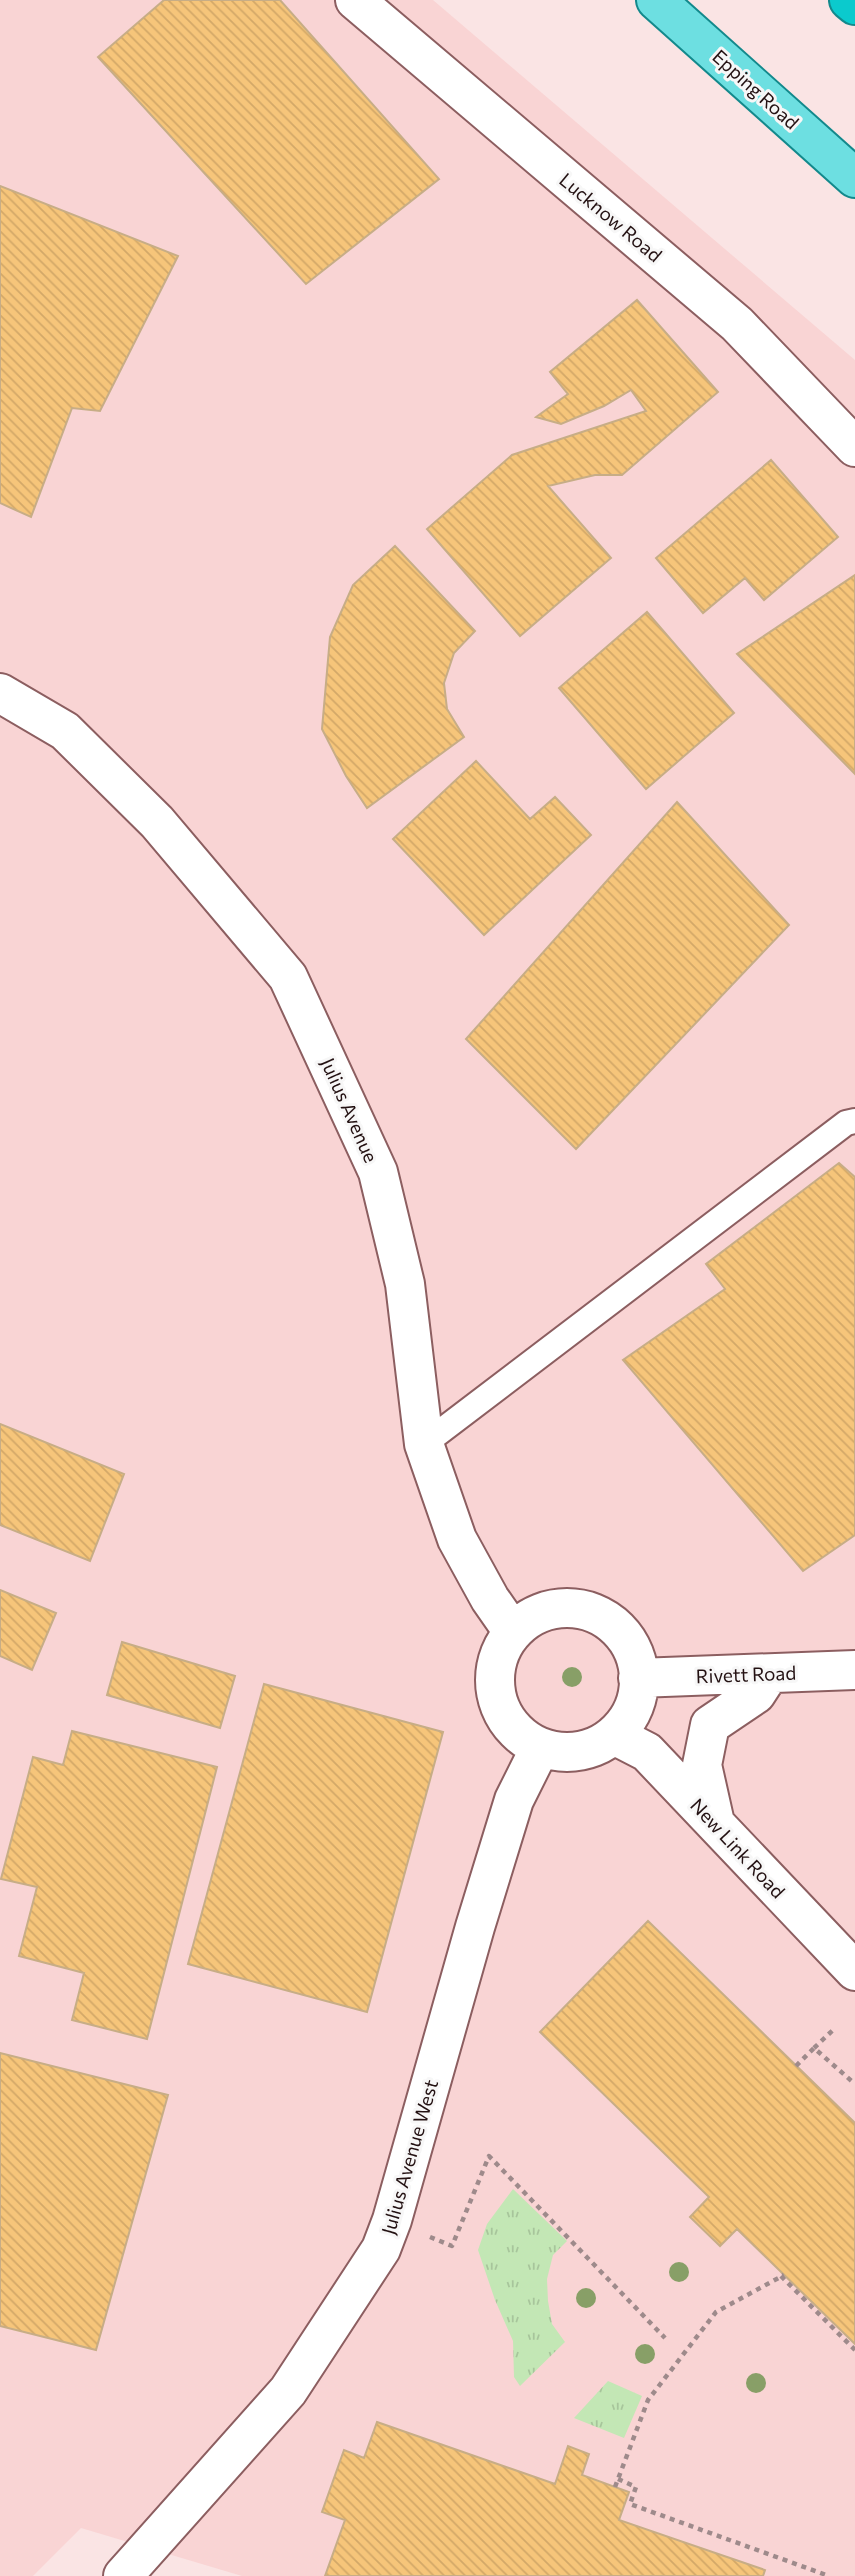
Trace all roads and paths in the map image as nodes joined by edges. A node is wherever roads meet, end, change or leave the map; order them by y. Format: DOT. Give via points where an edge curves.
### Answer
graph roads {
  1 [pos="355,0"];
  2 [pos="656,0"];
  3 [pos="849,0"];
  4 [pos="855,5"];
  5 [pos="855,178"];
  6 [pos="855,447"];
  7 [pos="0,693"];
  8 [pos="855,1121"];
  9 [pos="424,1444"];
  10 [pos="513,1632"];
  11 [pos="855,1670"];
  12 [pos="769,1674"];
  13 [pos="638,1678"];
  14 [pos="614,1735"];
  15 [pos="540,1748"];
  16 [pos="716,1824"];
  17 [pos="855,1971"];
  18 [pos="833,2030"];
  19 [pos="814,2048"];
  20 [pos="796,2066"];
  21 [pos="855,2084"];
  22 [pos="392,2220"];
  23 [pos="665,2338"];
  24 [pos="855,2350"];
  25 [pos="618,2479"];
  26 [pos="615,2487"];
  27 [pos="123,2576"];
  28 [pos="829,2576"];
  1 -- 6 [label="street, Lucknow Road" via="737,324"];
  2 -- 5 [label="main road, Epping Road"];
  3 -- 4 [label="highway"];
  7 -- 9 [label="street, Julius Avenue" via="65,731 139,803 288,977 378,1172 405,1284"];
  8 -- 9 [label="lane" via="846,1123"];
  9 -- 10 [label="street, Julius Avenue" via="457,1539"];
  10 -- 13 [label="street" via="533,1616 556,1609 582,1609 607,1620 625,1637 637,1659"];
  10 -- 15 [label="street" via="501,1650 494,1674 495,1695 519,1735"];
  11 -- 12 [label="street, Rivett Road"];
  12 -- 13 [label="street, Rivett Road"];
  12 -- 16 [label="street" via="756,1694 710,1725 702,1765"];
  13 -- 14 [label="street" via="637,1699"];
  14 -- 15 [label="street" via="576,1752"];
  14 -- 16 [label="street, New Link Road" via="647,1752"];
  15 -- 22 [label="street, Julius Avenue West" via="510,1812"];
  16 -- 17 [label="street, New Link Road"];
  18 -- 19 [label="path"];
  19 -- 20 [label="path"];
  19 -- 21 [label="path"];
  22 -- 23 [label="path" via="452,2246 489,2156"];
  22 -- 27 [label="street, Julius Avenue West" via="381,2249 288,2391"];
  24 -- 25 [label="path" via="782,2276 716,2312 648,2400"];
  25 -- 26 [label="path"];
  25 -- 28 [label="path" via="636,2487 630,2504"];
}
